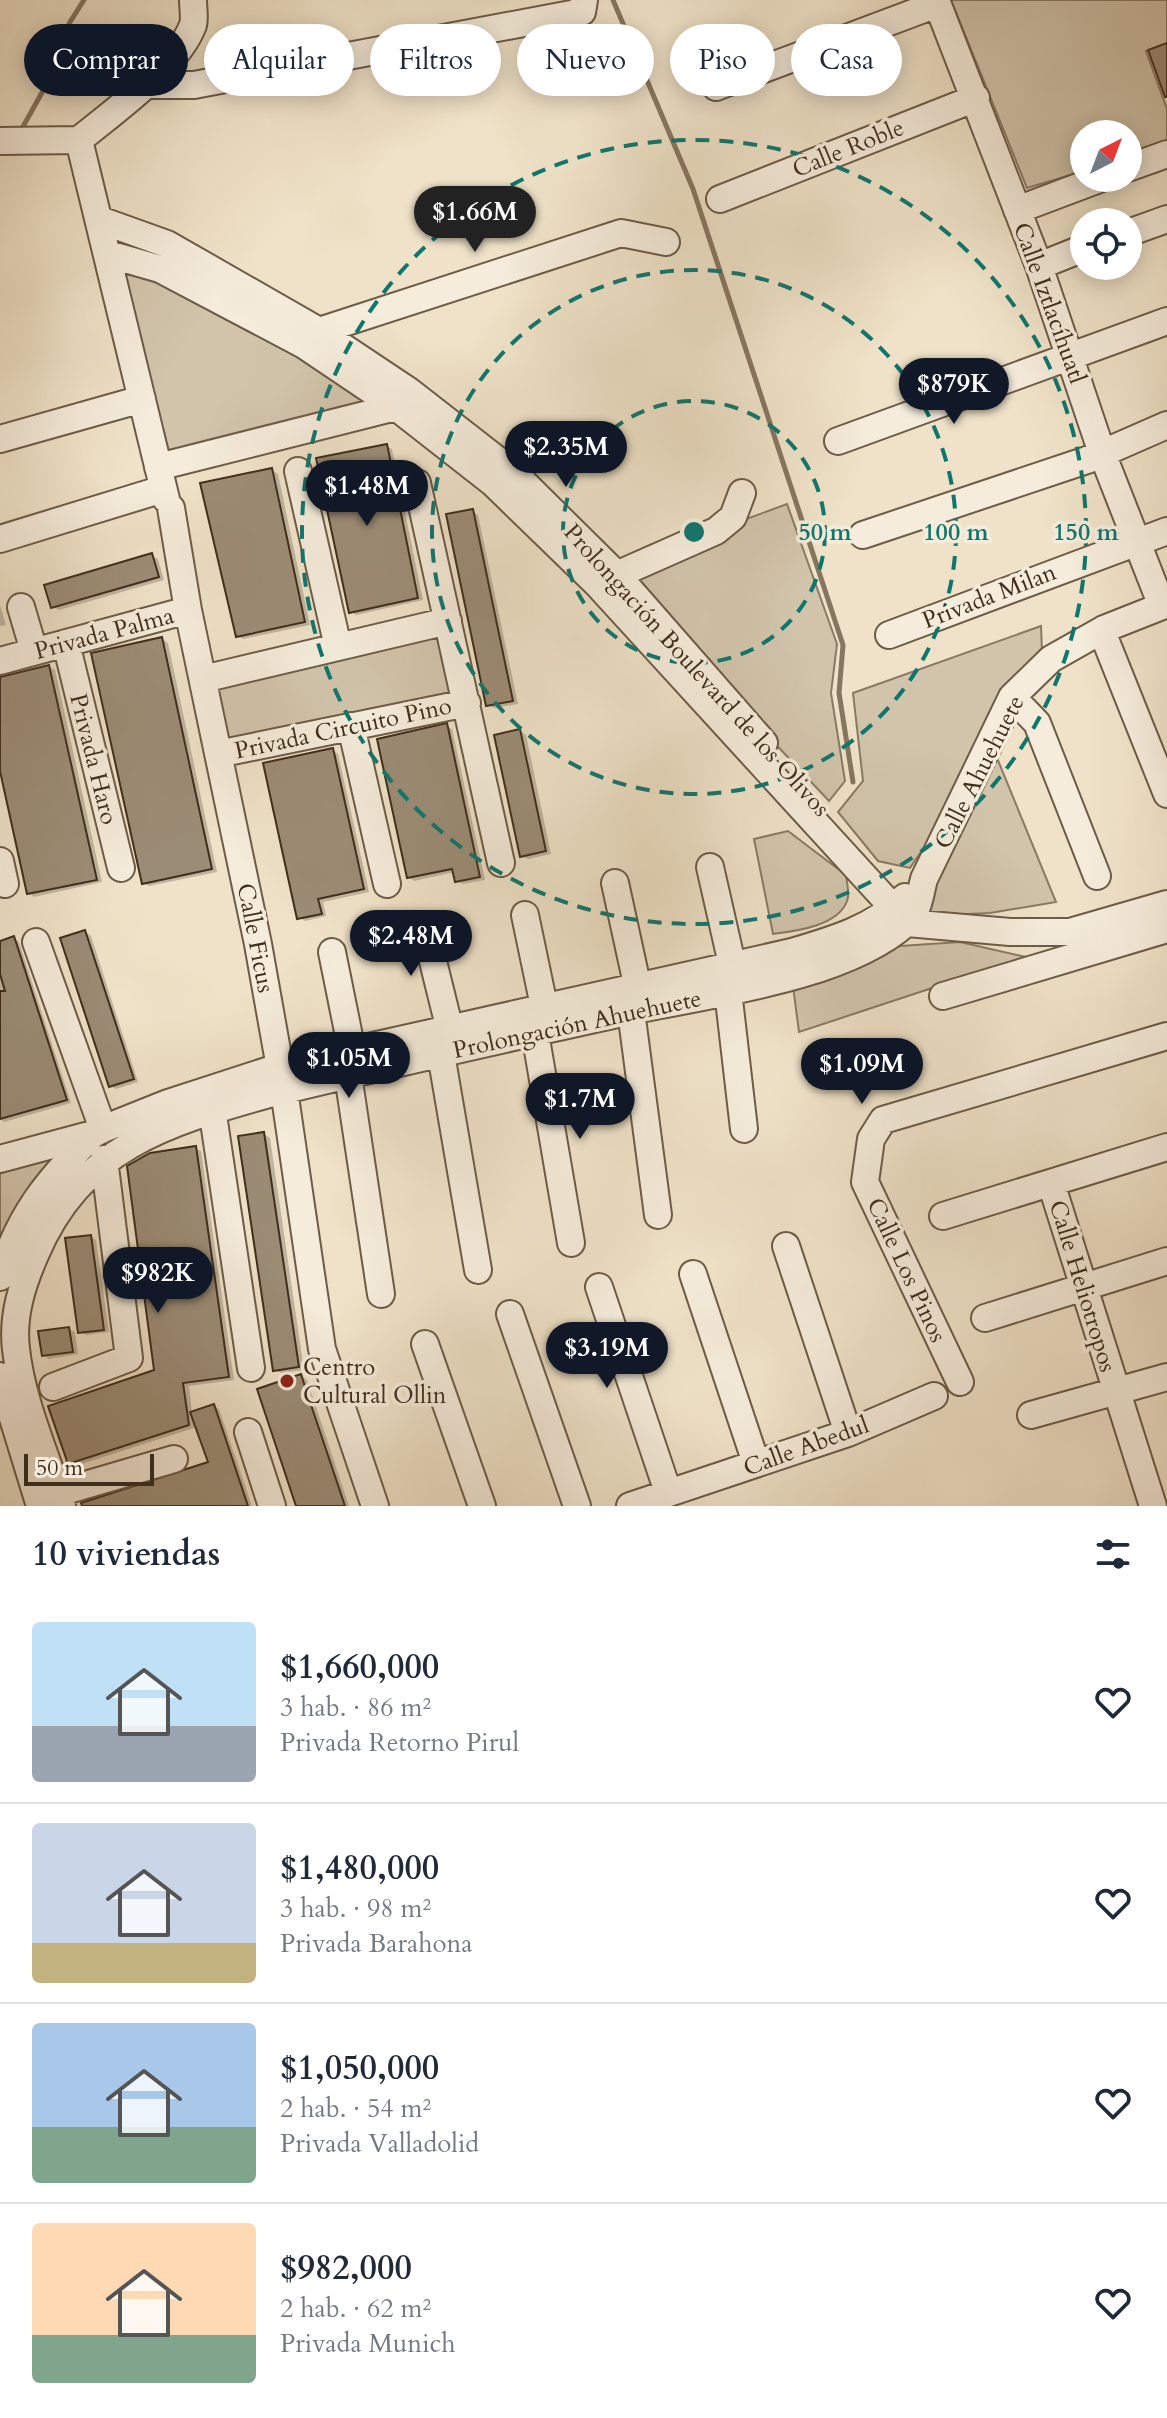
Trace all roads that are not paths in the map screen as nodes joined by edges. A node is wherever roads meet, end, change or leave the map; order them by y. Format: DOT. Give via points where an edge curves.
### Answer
graph roads {
  1 [pos="193,0"];
  2 [pos="937,2"];
  3 [pos="584,5"];
  4 [pos="188,33"];
  5 [pos="775,64"];
  6 [pos="188,84"];
  7 [pos="131,96"];
  8 [pos="976,98"];
  9 [pos="79,140"];
  10 [pos="0,141"];
  11 [pos="1167,154"];
  12 [pos="1142,163"];
  13 [pos="1070,190"];
  14 [pos="720,199"];
  15 [pos="1017,210"];
  16 [pos="1167,219"];
  17 [pos="100,220"];
  18 [pos="1142,228"];
  19 [pos="666,242"];
  20 [pos="108,254"];
  21 [pos="1070,254"];
  22 [pos="1039,266"];
  23 [pos="1167,321"];
  24 [pos="311,338"];
  25 [pos="1071,357"];
  26 [pos="142,399"];
  27 [pos="402,399"];
  28 [pos="1167,425"];
  29 [pos="0,439"];
  30 [pos="838,441"];
  31 [pos="1102,453"];
  32 [pos="298,471"];
  33 [pos="417,483"];
  34 [pos="165,491"];
  35 [pos="742,493"];
  36 [pos="1167,531"];
  37 [pos="863,535"];
  38 [pos="0,539"];
  39 [pos="1135,542"];
  40 [pos="606,579"];
  41 [pos="1165,605"];
  42 [pos="21,607"];
  43 [pos="188,610"];
  44 [pos="446,613"];
  45 [pos="1104,629"];
  46 [pos="889,635"];
  47 [pos="335,637"];
  48 [pos="67,647"];
  49 [pos="18,656"];
  50 [pos="203,679"];
  51 [pos="1012,697"];
  52 [pos="468,712"];
  53 [pos="353,734"];
  54 [pos="218,754"];
  55 [pos="1167,794"];
  56 [pos="501,863"];
  57 [pos="710,867"];
  58 [pos="121,868"];
  59 [pos="1097,876"];
  60 [pos="615,883"];
  61 [pos="387,884"];
  62 [pos="1167,904"];
  63 [pos="913,907"];
  64 [pos="525,915"];
  65 [pos="1167,929"];
  66 [pos="427,937"];
  67 [pos="36,942"];
  68 [pos="332,952"];
  69 [pos="732,964"];
  70 [pos="637,984"];
  71 [pos="728,991"];
  72 [pos="943,996"];
  73 [pos="544,1006"];
  74 [pos="631,1011"];
  75 [pos="449,1026"];
  76 [pos="535,1033"];
  77 [pos="1167,1036"];
  78 [pos="441,1054"];
  79 [pos="350,1063"];
  80 [pos="282,1078"];
  81 [pos="211,1099"];
  82 [pos="744,1129"];
  83 [pos="98,1132"];
  84 [pos="1167,1147"];
  85 [pos="0,1159"];
  86 [pos="105,1164"];
  87 [pos="1051,1183"];
  88 [pos="658,1215"];
  89 [pos="943,1216"];
  90 [pos="571,1243"];
  91 [pos="786,1246"];
  92 [pos="1167,1261"];
  93 [pos="478,1270"];
  94 [pos="693,1274"];
  95 [pos="0,1277"];
  96 [pos="1082,1285"];
  97 [pos="599,1287"];
  98 [pos="381,1294"];
  99 [pos="510,1314"];
  100 [pos="985,1318"];
  101 [pos="425,1344"];
  102 [pos="8,1350"];
  103 [pos="251,1368"];
  104 [pos="0,1376"];
  105 [pos="1167,1377"];
  106 [pos="960,1382"];
  107 [pos="53,1387"];
  108 [pos="1116,1389"];
  109 [pos="934,1396"];
  110 [pos="1031,1415"];
  111 [pos="248,1432"];
  112 [pos="848,1433"];
  113 [pos="12,1454"];
  114 [pos="174,1459"];
  115 [pos="756,1463"];
  116 [pos="668,1492"];
  117 [pos="699,1496"];
  118 [pos="53,1502"];
  119 [pos="1144,1504"];
  120 [pos="272,1506"];
  121 [pos="375,1506"];
  122 [pos="482,1506"];
  123 [pos="577,1506"];
  124 [pos="630,1506"];
  1 -- 4 [label="street" via="194,23"];
  2 -- 5 [label="street"];
  2 -- 8 [label="street, Calle Iztlacíhuatl"];
  3 -- 6 [label="street" via="411,47"];
  7 -- 9 [label="street"];
  8 -- 14 [label="street, Calle Roble"];
  8 -- 15 [label="street, Calle Iztlacíhuatl"];
  9 -- 10 [label="street"];
  9 -- 17 [label="street, Calle Ficus"];
  11 -- 12 [label="street"];
  13 -- 15 [label="street"];
  15 -- 22 [label="street, Calle Iztlacíhuatl"];
  16 -- 18 [label="street"];
  17 -- 20 [label="street, Calle Ficus"];
  17 -- 24 [label="street, Prolongación Boulevard de los Olivos" via="167,244"];
  19 -- 24 [label="street" via="621,233"];
  20 -- 24 [label="street, Prolongación Boulevard de los Olivos" via="160,269"];
  20 -- 26 [label="street, Calle Ficus"];
  21 -- 22 [label="street"];
  22 -- 25 [label="street, Calle Iztlacíhuatl"];
  23 -- 25 [label="street"];
  24 -- 27 [label="street, Prolongación Boulevard de los Olivos"];
  25 -- 30 [label="street"];
  25 -- 31 [label="street, Calle Iztlacíhuatl"];
  26 -- 29 [label="street"];
  26 -- 34 [label="street, Calle Ficus"];
  27 -- 34 [label="street"];
  27 -- 40 [label="street, Prolongación Boulevard de los Olivos"];
  28 -- 31 [label="street"];
  31 -- 37 [label="street"];
  31 -- 39 [label="street, Calle Iztlacíhuatl"];
  32 -- 47 [label="street"];
  33 -- 44 [label="street"];
  34 -- 38 [label="street"];
  34 -- 43 [label="street, Calle Ficus"];
  35 -- 40 [label="street" via="733,517 716,531"];
  36 -- 39 [label="street, Privada Milan"];
  39 -- 41 [label="street, Calle Iztlacíhuatl"];
  39 -- 46 [label="street, Privada Milan"];
  40 -- 63 [label="street, Prolongación Boulevard de los Olivos"];
  41 -- 45 [label="street, Calle Ahuehuete"];
  42 -- 49 [label="street"];
  43 -- 48 [label="street, Privada Palma"];
  43 -- 50 [label="street, Calle Ficus"];
  44 -- 47 [label="street"];
  44 -- 52 [label="street"];
  45 -- 51 [label="street, Calle Ahuehuete" via="1051,659"];
  45 -- 55 [label="street"];
  47 -- 50 [label="street"];
  48 -- 49 [label="street, Privada Palma"];
  48 -- 58 [label="street, Privada Haro"];
  50 -- 54 [label="street, Calle Ficus"];
  51 -- 59 [label="street" via="1037,723"];
  51 -- 63 [label="street, Calle Ahuehuete"];
  52 -- 53 [label="street, Privada Circuito Pino"];
  52 -- 56 [label="street"];
  53 -- 54 [label="street, Privada Circuito Pino"];
  53 -- 61 [label="street"];
  54 -- 80 [label="street, Calle Ficus"];
  57 -- 69 [label="street"];
  60 -- 70 [label="street"];
  62 -- 63 [label="street" via="1070,932 1010,932"];
  63 -- 69 [label="street, Prolongación Ahuehuete" via="847,935"];
  63 -- 71 [label="street, Prolongación Ahuehuete" via="865,949 818,969"];
  64 -- 73 [label="street"];
  65 -- 72 [label="street"];
  66 -- 75 [label="street"];
  67 -- 83 [label="street"];
  68 -- 79 [label="street"];
  69 -- 70 [label="street, Prolongación Ahuehuete"];
  70 -- 73 [label="street, Prolongación Ahuehuete"];
  71 -- 74 [label="street, Prolongación Ahuehuete"];
  71 -- 82 [label="street"];
  73 -- 75 [label="street, Prolongación Ahuehuete"];
  74 -- 76 [label="street, Prolongación Ahuehuete"];
  74 -- 88 [label="street"];
  75 -- 79 [label="street, Prolongación Ahuehuete"];
  76 -- 78 [label="street, Prolongación Ahuehuete"];
  76 -- 90 [label="street"];
  77 -- 106 [label="street, Calle Los Pinos" via="883,1120 871,1139 865,1182"];
  78 -- 79 [label="street, Prolongación Ahuehuete"];
  78 -- 93 [label="street"];
  79 -- 80 [label="street, Prolongación Ahuehuete"];
  79 -- 98 [label="street"];
  80 -- 81 [label="street, Prolongación Ahuehuete"];
  80 -- 121 [label="street, Calle Ficus" via="322,1349"];
  81 -- 83 [label="street, Prolongación Ahuehuete"];
  81 -- 86 [label="street, Prolongación Ahuehuete" via="119,1149"];
  81 -- 103 [label="street"];
  83 -- 85 [label="street"];
  83 -- 95 [label="street, Prolongación Ahuehuete" via="27,1209"];
  84 -- 87 [label="street"];
  86 -- 102 [label="street, Prolongación Ahuehuete" via="67,1196 48,1224 19,1292"];
  86 -- 107 [label="street" via="129,1358"];
  87 -- 89 [label="street"];
  87 -- 96 [label="street, Calle Heliotropos"];
  91 -- 112 [label="street"];
  92 -- 96 [label="street"];
  94 -- 115 [label="street"];
  96 -- 100 [label="street"];
  96 -- 108 [label="street, Calle Heliotropos"];
  97 -- 116 [label="street"];
  99 -- 123 [label="street"];
  101 -- 122 [label="street"];
  102 -- 118 [label="street, Prolongación Ahuehuete"];
  104 -- 113 [label="street"];
  105 -- 108 [label="street"];
  108 -- 110 [label="street"];
  108 -- 119 [label="street, Calle Heliotropos"];
  109 -- 112 [label="street, Calle Abedul"];
  111 -- 120 [label="street"];
  112 -- 115 [label="street, Calle Abedul"];
  113 -- 118 [label="street"];
  114 -- 118 [label="street"];
  115 -- 117 [label="street, Calle Abedul"];
  116 -- 117 [label="street, Calle Abedul"];
  116 -- 124 [label="street, Calle Abedul"];
}
